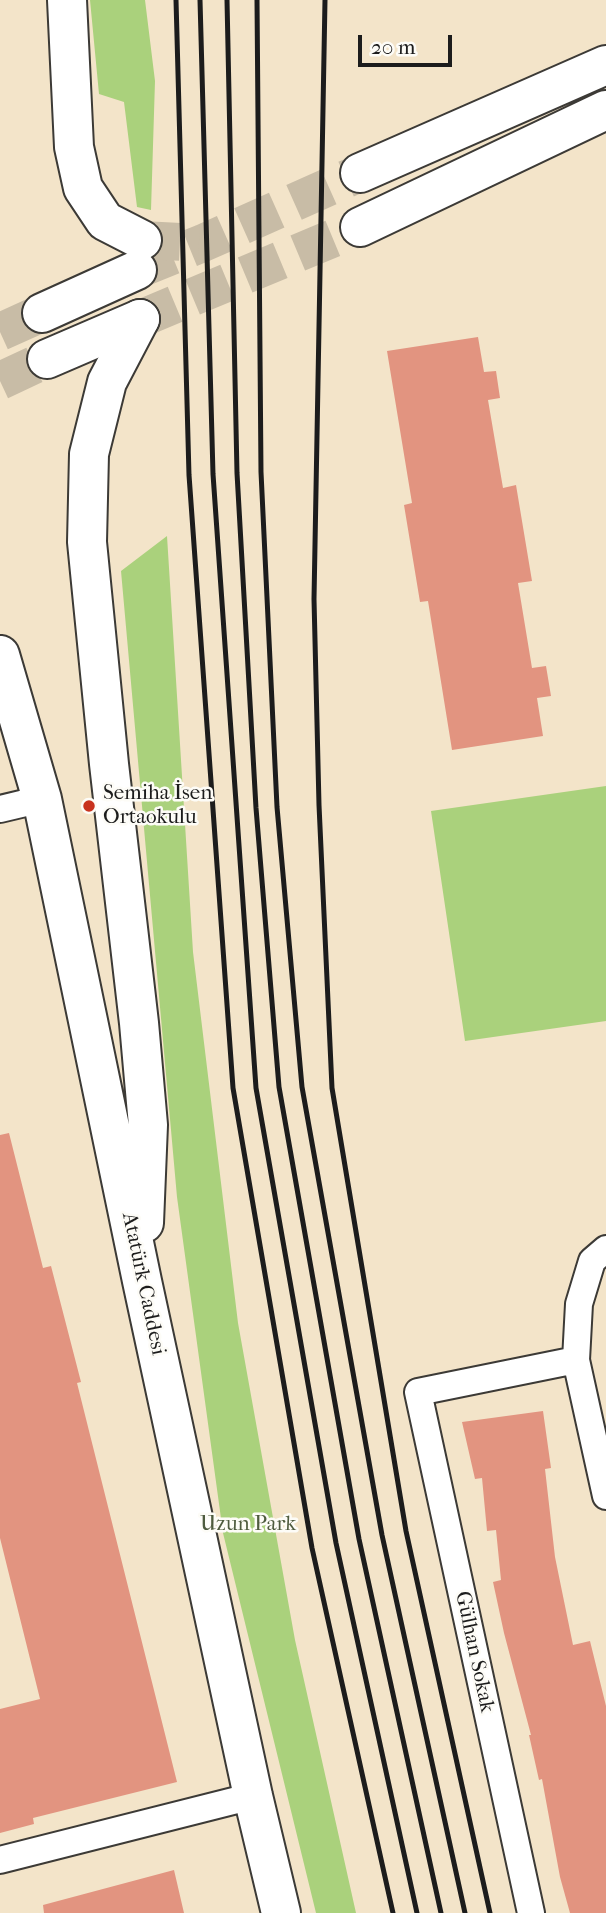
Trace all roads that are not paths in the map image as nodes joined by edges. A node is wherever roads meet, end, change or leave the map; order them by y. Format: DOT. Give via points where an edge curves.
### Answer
graph roads {
  1 [pos="67,0"];
  2 [pos="606,65"];
  3 [pos="606,110"];
  4 [pos="360,173"];
  5 [pos="360,227"];
  6 [pos="42,313"];
  7 [pos="47,359"];
  8 [pos="0,655"];
  9 [pos="5,687"];
  10 [pos="41,799"];
  11 [pos="0,809"];
  12 [pos="606,1249"];
  13 [pos="142,1281"];
  14 [pos="576,1360"];
  15 [pos="606,1496"];
  16 [pos="253,1796"];
  17 [pos="0,1860"];
  18 [pos="281,1913"];
  19 [pos="531,1913"];
  1 -- 6 [label="main road" via="74,147 83,188 105,221 139,255"];
  2 -- 4 [label="main road"];
  3 -- 5 [label="main road"];
  7 -- 13 [label="main road" via="140,319 107,382 89,454 87,542 148,1125"];
  8 -- 9 [label="main road, Atatürk Caddesi"];
  9 -- 10 [label="main road, Atatürk Caddesi"];
  10 -- 11 [label="street"];
  10 -- 13 [label="main road, Atatürk Caddesi"];
  12 -- 14 [label="street" via="592,1261 579,1304"];
  13 -- 16 [label="main road, Atatürk Caddesi"];
  14 -- 15 [label="street"];
  14 -- 19 [label="street, Gülhan Sokak" via="418,1392"];
  16 -- 17 [label="street"];
  16 -- 18 [label="main road, Atatürk Caddesi"];
}
